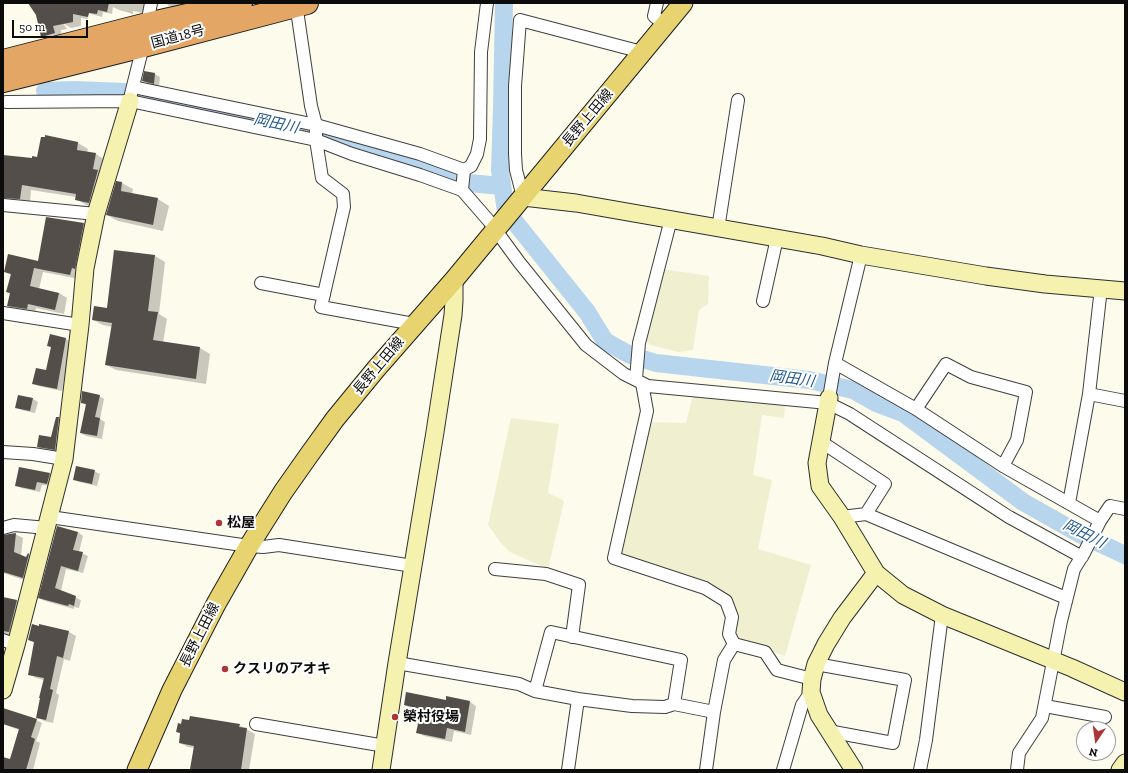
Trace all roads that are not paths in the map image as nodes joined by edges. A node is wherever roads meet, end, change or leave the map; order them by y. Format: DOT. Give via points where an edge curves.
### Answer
graph roads {
  1 [pos="241,3"];
  2 [pos="487,3"];
  3 [pos="657,3"];
  4 [pos="683,3"];
  5 [pos="299,4"];
  6 [pos="149,13"];
  7 [pos="665,25"];
  8 [pos="143,46"];
  9 [pos="642,52"];
  10 [pos="3,61"];
  11 [pos="3,81"];
  12 [pos="132,93"];
  13 [pos="738,100"];
  14 [pos="6,102"];
  15 [pos="316,133"];
  16 [pos="463,180"];
  17 [pos="522,197"];
  18 [pos="3,205"];
  19 [pos="96,214"];
  20 [pos="671,219"];
  21 [pos="718,228"];
  22 [pos="495,229"];
  23 [pos="777,238"];
  24 [pos="861,255"];
  25 [pos="454,280"];
  26 [pos="261,283"];
  27 [pos="1101,288"];
  28 [pos="1125,291"];
  29 [pos="324,295"];
  30 [pos="763,301"];
  31 [pos="3,313"];
  32 [pos="414,324"];
  33 [pos="80,325"];
  34 [pos="834,368"];
  35 [pos="639,381"];
  36 [pos="1089,394"];
  37 [pos="828,401"];
  38 [pos="1125,401"];
  39 [pos="916,409"];
  40 [pos="820,441"];
  41 [pos="3,452"];
  42 [pos="64,458"];
  43 [pos="1003,466"];
  44 [pos="1069,503"];
  45 [pos="1125,509"];
  46 [pos="866,514"];
  47 [pos="842,517"];
  48 [pos="48,522"];
  49 [pos="1100,522"];
  50 [pos="3,528"];
  51 [pos="249,546"];
  52 [pos="1083,555"];
  53 [pos="413,566"];
  54 [pos="495,569"];
  55 [pos="876,573"];
  56 [pos="1066,598"];
  57 [pos="942,615"];
  58 [pos="572,637"];
  59 [pos="10,642"];
  60 [pos="734,644"];
  61 [pos="1054,660"];
  62 [pos="397,663"];
  63 [pos="813,678"];
  64 [pos="3,690"];
  65 [pos="535,692"];
  66 [pos="1125,692"];
  67 [pos="578,699"];
  68 [pos="674,704"];
  69 [pos="1044,706"];
  70 [pos="714,712"];
  71 [pos="1105,717"];
  72 [pos="256,724"];
  73 [pos="828,731"];
  74 [pos="385,746"];
  75 [pos="1125,763"];
  76 [pos="137,770"];
  77 [pos="381,770"];
  78 [pos="568,770"];
  79 [pos="706,770"];
  80 [pos="783,770"];
  81 [pos="854,770"];
  82 [pos="920,770"];
  83 [pos="1017,770"];
  84 [pos="1120,770"];
  1 -- 6 [label="highway, 国道18号"];
  2 -- 16 [label="street" via="481,52 480,139 477,154"];
  3 -- 7 [label="street" via="654,16"];
  4 -- 7 [label="main road, 長野上田線"];
  5 -- 8 [label="highway, 国道18号"];
  5 -- 15 [label="street" via="298,17"];
  6 -- 8 [label="street"];
  6 -- 10 [label="highway, 国道18号"];
  7 -- 9 [label="main road, 長野上田線"];
  8 -- 11 [label="highway, 国道18号"];
  8 -- 12 [label="street"];
  9 -- 17 [label="main road, 長野上田線"];
  9 -- 17 [label="street" via="520,20 515,86 515,154"];
  12 -- 14 [label="street"];
  12 -- 15 [label="street"];
  12 -- 19 [label="street"];
  13 -- 21 [label="street"];
  15 -- 16 [label="street" via="352,154 420,175"];
  15 -- 16 [label="street" via="420,154"];
  15 -- 29 [label="street" via="322,178 343,194 344,208"];
  16 -- 22 [label="street"];
  17 -- 20 [label="street"];
  17 -- 22 [label="main road, 長野上田線"];
  18 -- 19 [label="street"];
  19 -- 33 [label="street" via="85,268"];
  20 -- 21 [label="street"];
  20 -- 35 [label="street" via="639,344"];
  21 -- 23 [label="street"];
  22 -- 25 [label="main road, 長野上田線"];
  22 -- 35 [label="street" via="586,345 624,374"];
  23 -- 24 [label="street"];
  23 -- 30 [label="street"];
  24 -- 27 [label="street" via="986,276"];
  24 -- 34 [label="street"];
  25 -- 32 [label="main road, 長野上田線"];
  25 -- 53 [label="street" via="453,315"];
  26 -- 29 [label="street"];
  27 -- 28 [label="street"];
  27 -- 36 [label="street"];
  29 -- 32 [label="street" via="321,306"];
  31 -- 33 [label="street"];
  32 -- 51 [label="main road, 長野上田線" via="335,420 283,492"];
  33 -- 42 [label="street"];
  34 -- 37 [label="street"];
  34 -- 39 [label="street"];
  35 -- 37 [label="street" via="648,386"];
  35 -- 60 [label="street" via="647,411 614,558 705,588 726,601 732,616 729,634"];
  36 -- 38 [label="street"];
  36 -- 44 [label="street"];
  37 -- 40 [label="street"];
  37 -- 52 [label="street" via="1009,517"];
  39 -- 43 [label="street"];
  39 -- 43 [label="street" via="946,364 971,377 1026,392 1017,440"];
  40 -- 46 [label="street" via="885,484"];
  40 -- 47 [label="street" via="817,463 820,486"];
  41 -- 42 [label="street"];
  42 -- 48 [label="street"];
  43 -- 44 [label="street"];
  44 -- 49 [label="street"];
  45 -- 49 [label="street" via="1110,506"];
  46 -- 47 [label="street"];
  46 -- 56 [label="street"];
  47 -- 55 [label="street"];
  48 -- 50 [label="street"];
  48 -- 51 [label="street"];
  48 -- 59 [label="street"];
  49 -- 52 [label="street"];
  51 -- 53 [label="street" via="279,545"];
  51 -- 76 [label="main road, 長野上田線" via="198,637"];
  52 -- 56 [label="street" via="1074,569"];
  53 -- 62 [label="street"];
  54 -- 58 [label="street" via="546,574 579,585"];
  55 -- 57 [label="street" via="903,595"];
  55 -- 63 [label="street" via="842,618"];
  56 -- 61 [label="street"];
  57 -- 61 [label="street"];
  57 -- 82 [label="street"];
  58 -- 65 [label="street" via="551,632"];
  58 -- 68 [label="street" via="681,660"];
  59 -- 64 [label="street"];
  60 -- 63 [label="street" via="765,652 777,670"];
  60 -- 70 [label="street" via="724,660"];
  61 -- 66 [label="street"];
  61 -- 69 [label="street"];
  62 -- 65 [label="street" via="519,684"];
  62 -- 74 [label="street"];
  63 -- 73 [label="street" via="818,715"];
  63 -- 73 [label="street" via="905,680 893,743"];
  63 -- 80 [label="street" via="802,705"];
  65 -- 67 [label="street"];
  67 -- 68 [label="street" via="638,706 665,707"];
  67 -- 78 [label="street"];
  68 -- 70 [label="street"];
  69 -- 71 [label="street"];
  69 -- 83 [label="street" via="1042,718 1019,753"];
  70 -- 79 [label="street"];
  72 -- 74 [label="street"];
  73 -- 81 [label="street"];
  74 -- 77 [label="street"];
  75 -- 84 [label="street"];
}
